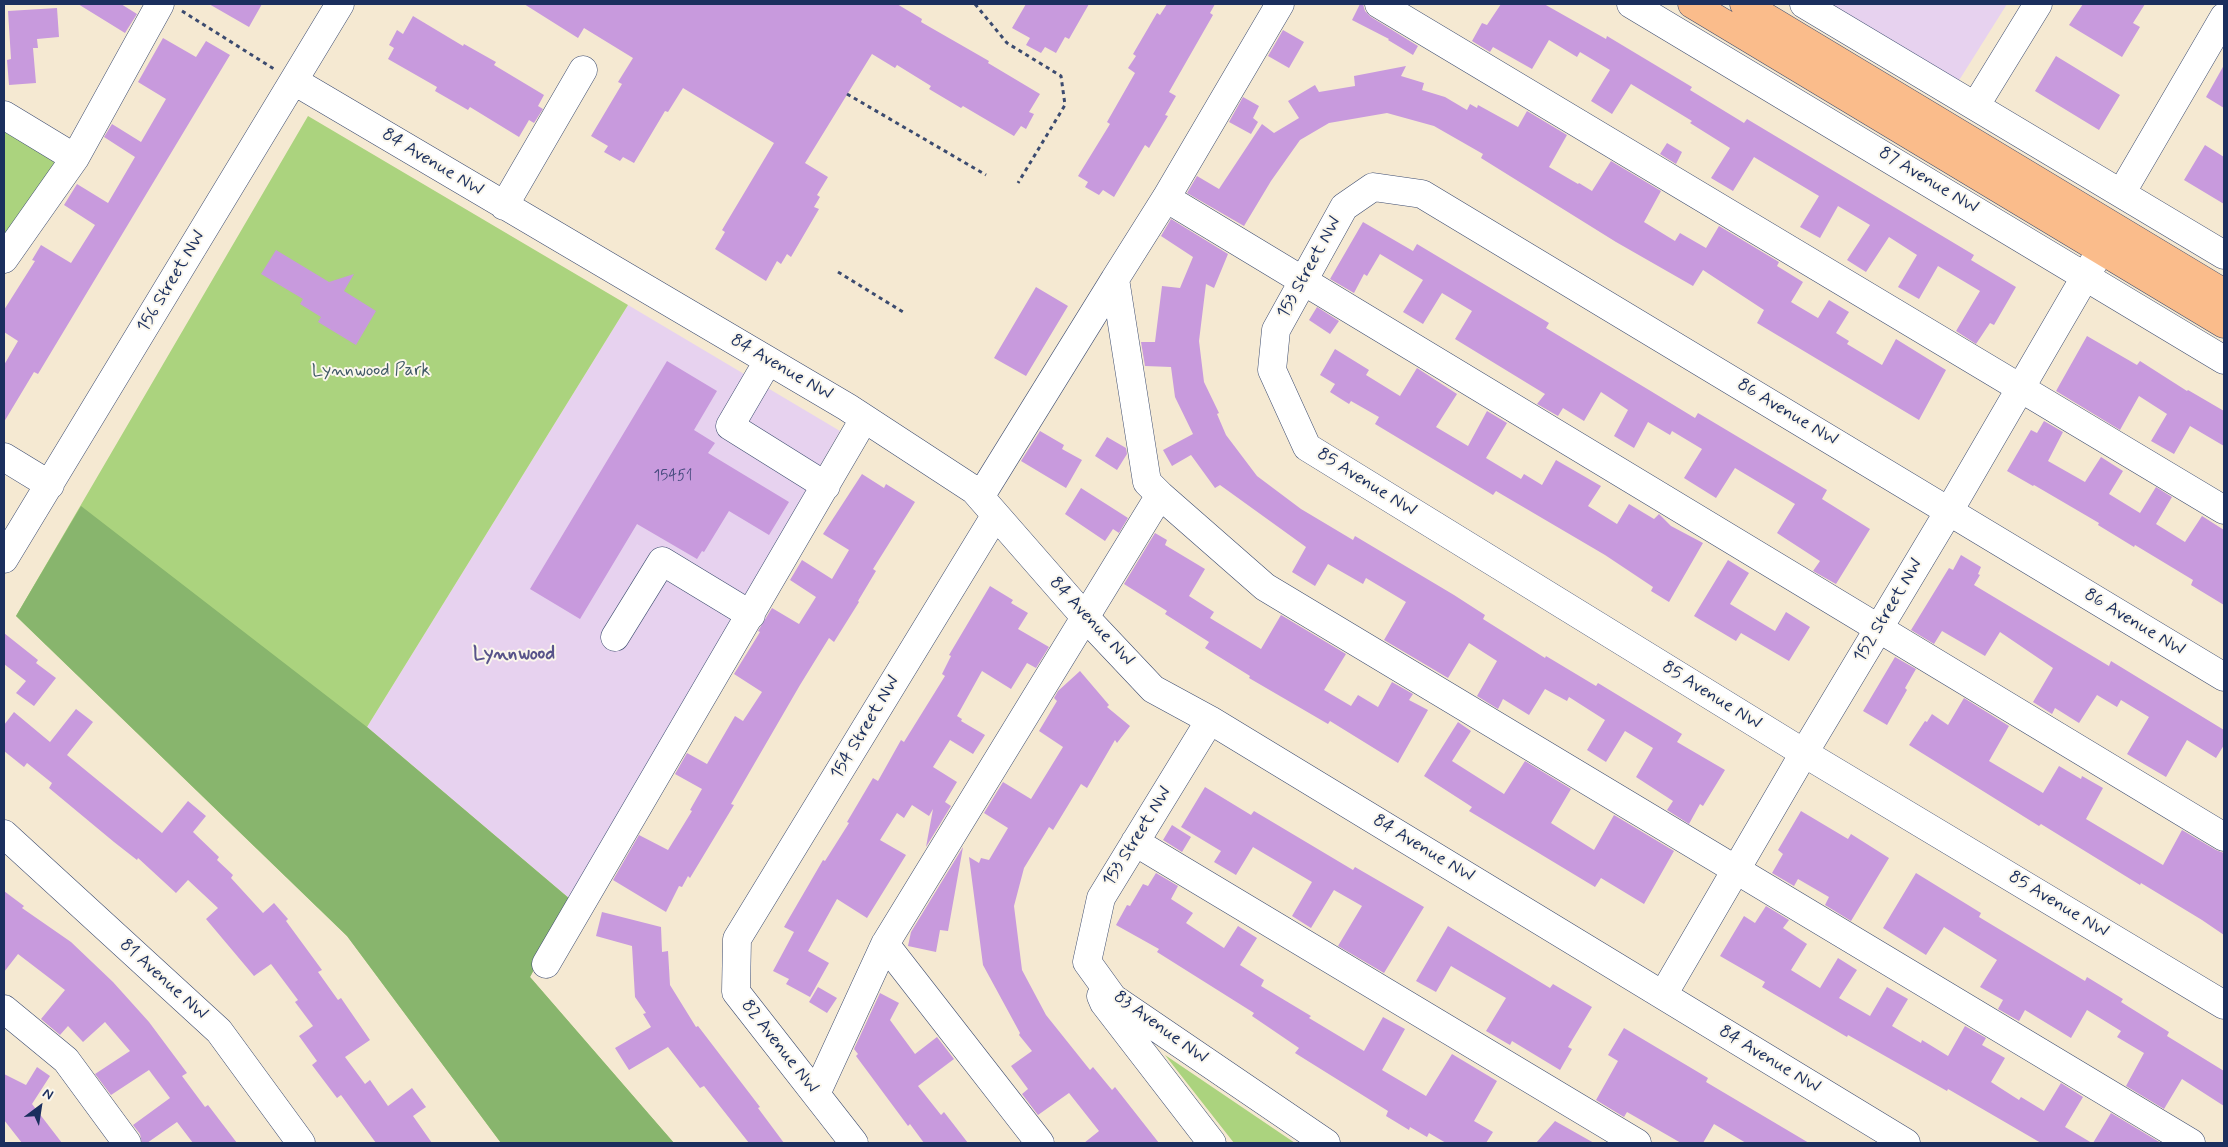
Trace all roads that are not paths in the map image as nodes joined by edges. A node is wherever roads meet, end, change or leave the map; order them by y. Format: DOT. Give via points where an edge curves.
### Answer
graph roads {
  1 [pos="340,4"];
  2 [pos="1280,4"];
  3 [pos="1379,4"];
  4 [pos="1631,4"];
  5 [pos="1692,4"];
  6 [pos="1744,4"];
  7 [pos="1804,4"];
  8 [pos="2038,4"];
  9 [pos="170,6"];
  10 [pos="2224,17"];
  11 [pos="583,70"];
  12 [pos="294,81"];
  13 [pos="1976,105"];
  14 [pos="4,115"];
  15 [pos="75,158"];
  16 [pos="2122,192"];
  17 [pos="1166,198"];
  18 [pos="504,206"];
  19 [pos="1344,207"];
  20 [pos="2108,238"];
  21 [pos="2224,255"];
  22 [pos="4,259"];
  23 [pos="2086,276"];
  24 [pos="1115,279"];
  25 [pos="1303,282"];
  26 [pos="2224,293"];
  27 [pos="2224,324"];
  28 [pos="1276,330"];
  29 [pos="2224,360"];
  30 [pos="768,361"];
  31 [pos="2020,388"];
  32 [pos="864,419"];
  33 [pos="4,456"];
  34 [pos="50,485"];
  35 [pos="826,486"];
  36 [pos="1160,495"];
  37 [pos="988,507"];
  38 [pos="2224,510"];
  39 [pos="1949,511"];
  40 [pos="4,559"];
  41 [pos="751,615"];
  42 [pos="1085,617"];
  43 [pos="1879,628"];
  44 [pos="615,637"];
  45 [pos="2224,677"];
  46 [pos="1210,720"];
  47 [pos="1804,753"];
  48 [pos="2224,837"];
  49 [pos="5,839"];
  50 [pos="1135,842"];
  51 [pos="1736,870"];
  52 [pos="737,939"];
  53 [pos="884,944"];
  54 [pos="1087,962"];
  55 [pos="546,964"];
  56 [pos="1663,995"];
  57 [pos="2224,1005"];
  58 [pos="4,1009"];
  59 [pos="816,1094"];
  60 [pos="127,1143"];
  61 [pos="301,1143"];
  62 [pos="854,1143"];
  63 [pos="1040,1143"];
  64 [pos="1212,1143"];
  65 [pos="1326,1143"];
  66 [pos="1637,1143"];
  67 [pos="1906,1143"];
  68 [pos="2191,1143"];
  1 -- 12 [label="street, 156 Street NW"];
  2 -- 17 [label="street, 154 Street NW"];
  3 -- 31 [label="street"];
  4 -- 23 [label="street, 87 Avenue NW"];
  5 -- 20 [label="main road, 87 Avenue NW"];
  6 -- 20 [label="main road, 87 Avenue NW"];
  7 -- 13 [label="street"];
  8 -- 13 [label="street"];
  9 -- 15 [label="street"];
  10 -- 16 [label="street"];
  11 -- 18 [label="street"];
  12 -- 18 [label="street, 84 Avenue NW"];
  12 -- 34 [label="street, 156 Street NW"];
  13 -- 16 [label="street"];
  14 -- 15 [label="street"];
  15 -- 22 [label="street"];
  16 -- 21 [label="street"];
  17 -- 24 [label="street, 154 Street NW"];
  17 -- 25 [label="street"];
  18 -- 30 [label="street, 84 Avenue NW"];
  19 -- 25 [label="street, 153 Street NW"];
  19 -- 39 [label="street, 86 Avenue NW" via="1373,188 1422,194"];
  20 -- 23 [label="street, 152 Street NW"];
  20 -- 26 [label="main road, 87 Avenue NW"];
  20 -- 27 [label="main road, 87 Avenue NW"];
  23 -- 29 [label="street, 87 Avenue NW"];
  23 -- 31 [label="street, 152 Street NW"];
  24 -- 36 [label="street" via="1147,482"];
  24 -- 37 [label="street, 154 Street NW"];
  25 -- 28 [label="street, 153 Street NW"];
  25 -- 43 [label="street"];
  28 -- 47 [label="street, 85 Avenue NW" via="1272,370 1308,447"];
  30 -- 32 [label="street, 84 Avenue NW"];
  30 -- 35 [label="street" via="730,426"];
  31 -- 38 [label="street"];
  31 -- 39 [label="street, 152 Street NW"];
  32 -- 35 [label="street"];
  32 -- 37 [label="street, 84 Avenue NW" via="974,490"];
  33 -- 34 [label="street"];
  34 -- 40 [label="street, 156 Street NW"];
  35 -- 41 [label="street"];
  36 -- 42 [label="street"];
  36 -- 51 [label="street" via="1265,587"];
  37 -- 42 [label="street, 84 Avenue NW"];
  37 -- 52 [label="street, 154 Street NW"];
  39 -- 43 [label="street, 152 Street NW"];
  39 -- 45 [label="street, 86 Avenue NW"];
  41 -- 44 [label="street" via="662,562"];
  41 -- 55 [label="street"];
  42 -- 46 [label="street, 84 Avenue NW" via="1152,688"];
  42 -- 53 [label="street"];
  43 -- 47 [label="street, 152 Street NW"];
  43 -- 48 [label="street"];
  46 -- 50 [label="street, 153 Street NW"];
  46 -- 56 [label="street, 84 Avenue NW"];
  47 -- 51 [label="street, 152 Street NW"];
  47 -- 57 [label="street, 85 Avenue NW"];
  49 -- 61 [label="street, 81 Avenue NW" via="219,1031"];
  50 -- 54 [label="street, 153 Street NW" via="1101,898"];
  50 -- 66 [label="street"];
  51 -- 56 [label="street, 152 Street NW"];
  51 -- 68 [label="street"];
  52 -- 59 [label="street, 82 Avenue NW" via="736,992"];
  53 -- 59 [label="street"];
  53 -- 63 [label="street"];
  54 -- 64 [label="street, 83 Avenue NW" via="1104,1003"];
  54 -- 65 [label="street, 83 Avenue NW" via="1114,998"];
  56 -- 67 [label="street, 84 Avenue NW"];
  58 -- 60 [label="street" via="66,1060"];
  59 -- 62 [label="street, 82 Avenue NW"];
}
